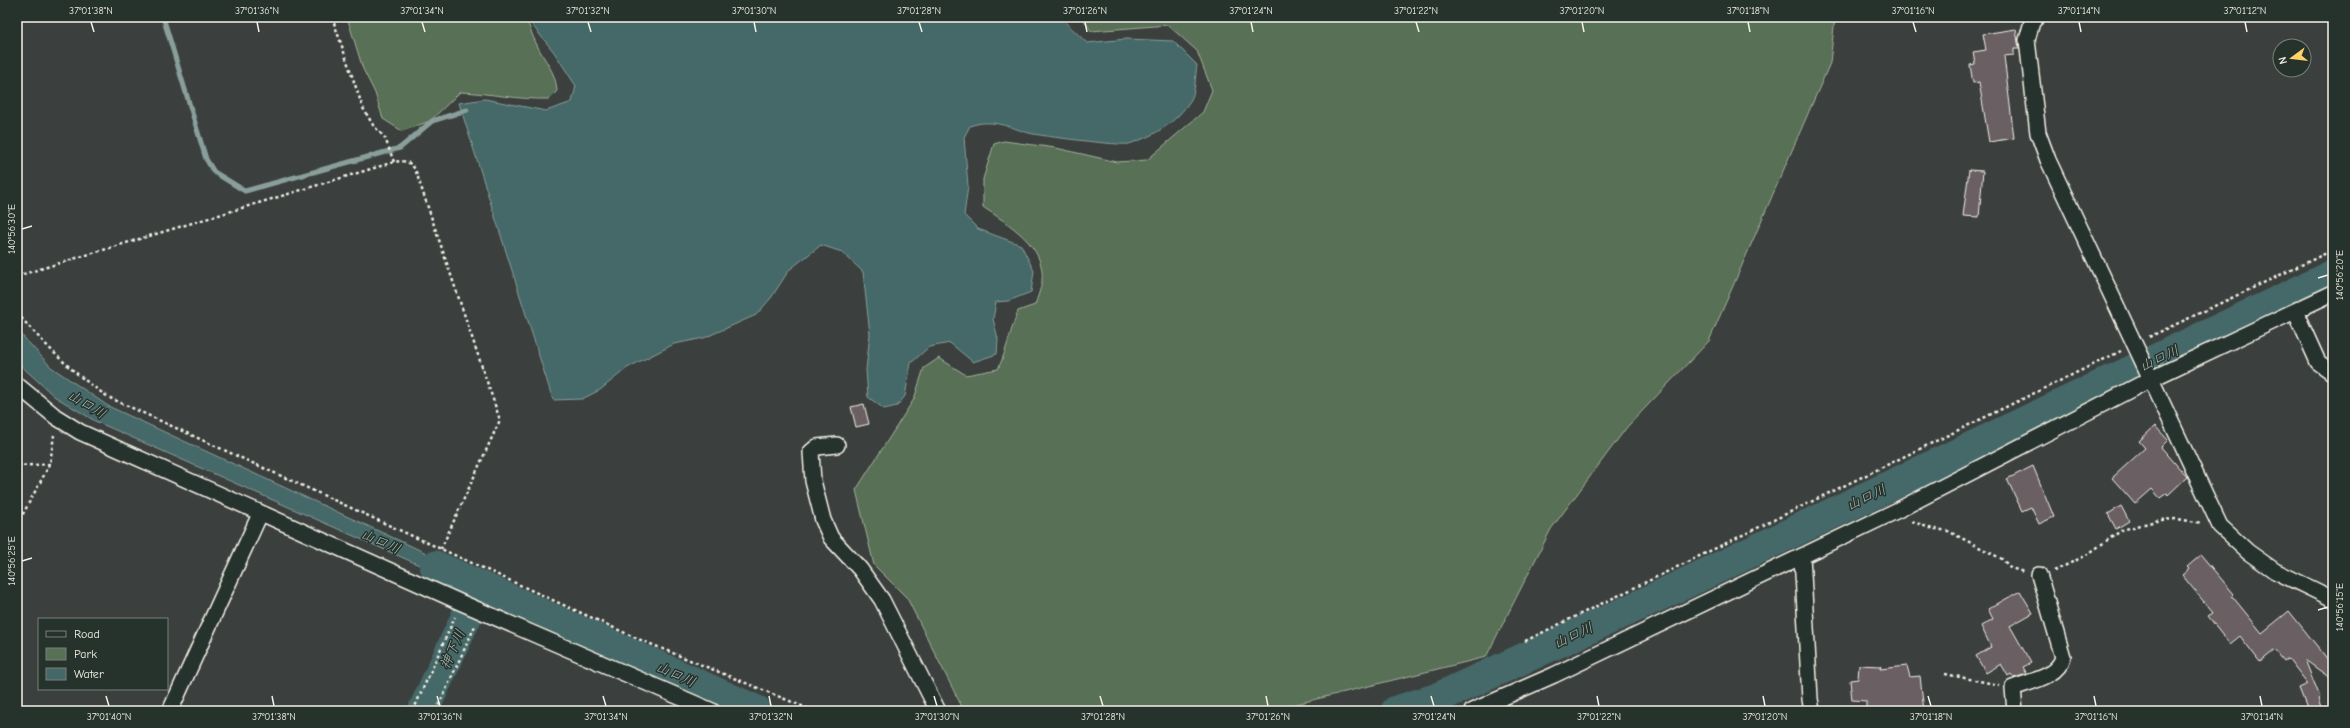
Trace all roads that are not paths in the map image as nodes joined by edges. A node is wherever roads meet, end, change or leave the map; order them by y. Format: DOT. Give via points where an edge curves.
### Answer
graph roads {
  1 [pos="2037,17"];
  2 [pos="2333,293"];
  3 [pos="2295,311"];
  4 [pos="2333,373"];
  5 [pos="2150,377"];
  6 [pos="17,385"];
  7 [pos="837,445"];
  8 [pos="260,514"];
  9 [pos="1802,556"];
  10 [pos="2039,575"];
  11 [pos="2333,599"];
  12 [pos="681,705"];
  13 [pos="170,711"];
  14 [pos="712,711"];
  15 [pos="938,711"];
  16 [pos="1472,711"];
  17 [pos="1812,711"];
  18 [pos="2015,711"];
  1 -- 5 [label="street" via="2032,22 2027,40 2038,132 2048,160"];
  2 -- 3 [label="street"];
  3 -- 4 [label="street" via="2318,362"];
  3 -- 5 [label="street"];
  5 -- 9 [label="street" via="1898,510"];
  5 -- 11 [label="street" via="2220,526 2248,552 2275,571"];
  6 -- 8 [label="street" via="56,417 80,432"];
  7 -- 15 [label="street" via="817,447 811,452 813,481 823,520 831,538 860,569 882,600"];
  8 -- 12 [label="street" via="463,603"];
  8 -- 13 [label="street"];
  9 -- 16 [label="street" via="1554,675"];
  9 -- 17 [label="street"];
  10 -- 18 [label="street" via="2063,657 2055,671 2013,688"];
  12 -- 14 [label="street"];
}
